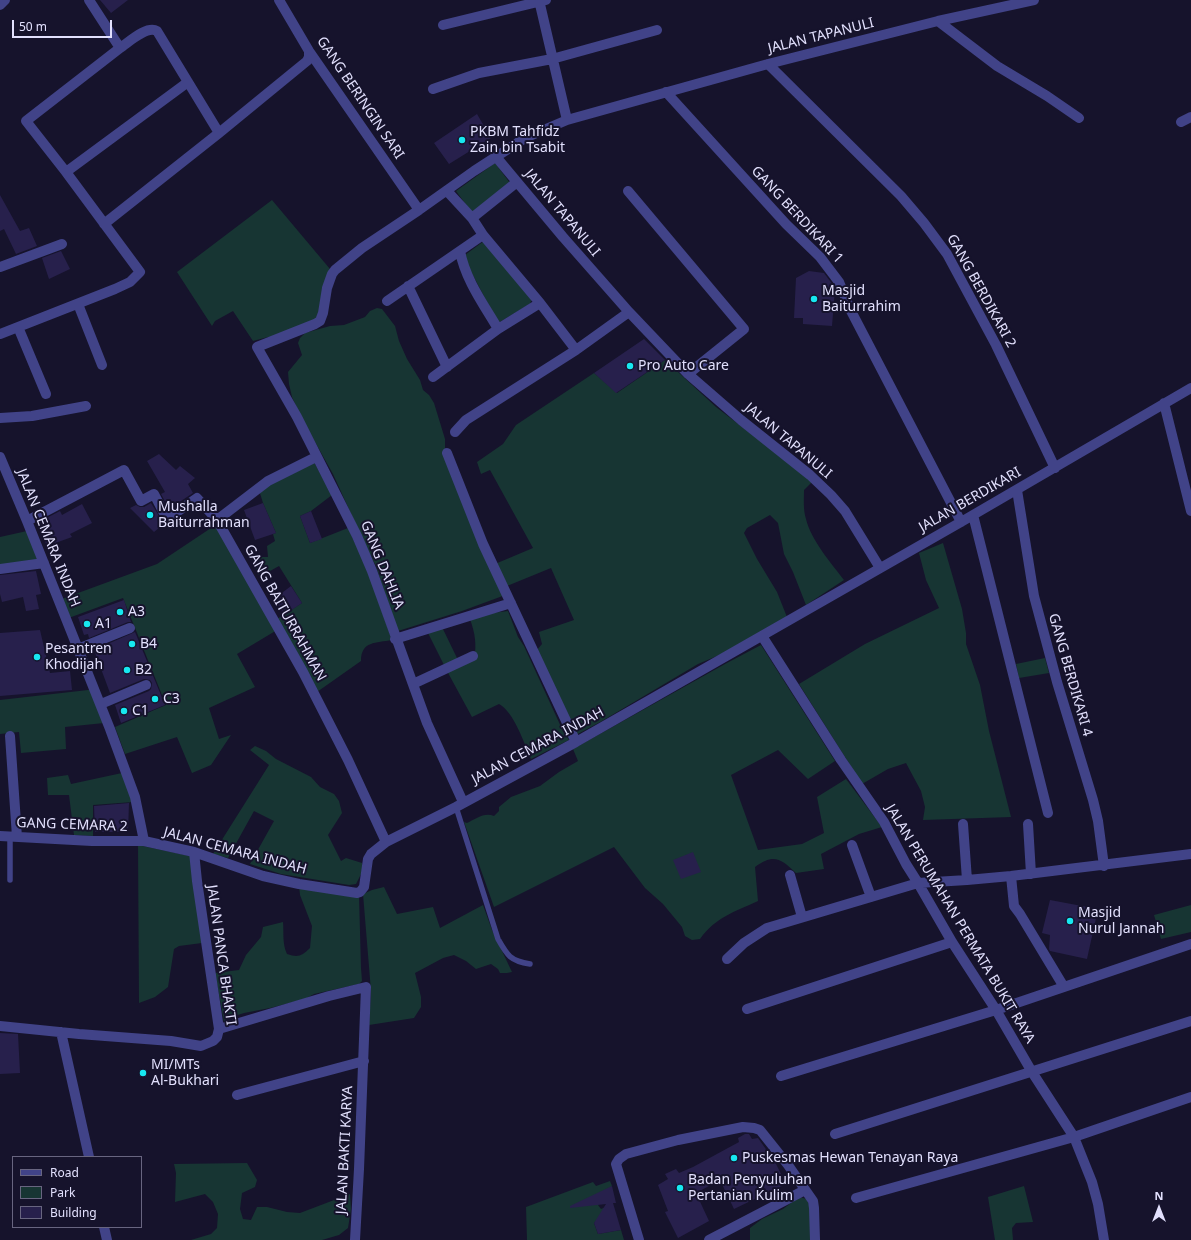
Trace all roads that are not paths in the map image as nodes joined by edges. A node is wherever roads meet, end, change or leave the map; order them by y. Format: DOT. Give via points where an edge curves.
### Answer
graph roads {
  1 [pos="4,0"];
  2 [pos="89,0"];
  3 [pos="279,0"];
  4 [pos="1034,0"];
  5 [pos="541,1"];
  6 [pos="0,5"];
  7 [pos="938,21"];
  8 [pos="443,25"];
  9 [pos="657,30"];
  10 [pos="120,48"];
  11 [pos="309,51"];
  12 [pos="552,59"];
  13 [pos="768,64"];
  14 [pos="188,82"];
  15 [pos="433,89"];
  16 [pos="666,92"];
  17 [pos="1191,117"];
  18 [pos="1079,118"];
  19 [pos="567,120"];
  20 [pos="1181,122"];
  21 [pos="219,133"];
  22 [pos="497,158"];
  23 [pos="66,172"];
  24 [pos="517,182"];
  25 [pos="447,190"];
  26 [pos="628,191"];
  27 [pos="419,210"];
  28 [pos="472,218"];
  29 [pos="104,224"];
  30 [pos="483,235"];
  31 [pos="62,244"];
  32 [pos="460,251"];
  33 [pos="0,268"];
  34 [pos="408,286"];
  35 [pos="387,300"];
  36 [pos="540,303"];
  37 [pos="78,304"];
  38 [pos="629,312"];
  39 [pos="18,327"];
  40 [pos="498,329"];
  41 [pos="0,334"];
  42 [pos="576,350"];
  43 [pos="102,365"];
  44 [pos="447,367"];
  45 [pos="688,374"];
  46 [pos="433,377"];
  47 [pos="1191,388"];
  48 [pos="46,394"];
  49 [pos="1164,403"];
  50 [pos="86,406"];
  51 [pos="0,418"];
  52 [pos="455,432"];
  53 [pos="447,453"];
  54 [pos="0,457"];
  55 [pos="316,457"];
  56 [pos="1055,468"];
  57 [pos="1017,490"];
  58 [pos="1191,511"];
  59 [pos="973,515"];
  60 [pos="217,520"];
  61 [pos="28,521"];
  62 [pos="961,522"];
  63 [pos="44,563"];
  64 [pos="880,568"];
  65 [pos="0,569"];
  66 [pos="511,603"];
  67 [pos="130,628"];
  68 [pos="762,636"];
  69 [pos="396,638"];
  70 [pos="78,649"];
  71 [pos="473,656"];
  72 [pos="413,684"];
  73 [pos="146,685"];
  74 [pos="100,704"];
  75 [pos="10,736"];
  76 [pos="576,742"];
  77 [pos="460,804"];
  78 [pos="1048,813"];
  79 [pos="963,824"];
  80 [pos="1028,824"];
  81 [pos="9,836"];
  82 [pos="144,841"];
  83 [pos="386,842"];
  84 [pos="852,845"];
  85 [pos="194,852"];
  86 [pos="1191,854"];
  87 [pos="1104,866"];
  88 [pos="1031,874"];
  89 [pos="790,875"];
  90 [pos="1012,876"];
  91 [pos="10,880"];
  92 [pos="967,880"];
  93 [pos="918,882"];
  94 [pos="871,897"];
  95 [pos="802,917"];
  96 [pos="952,942"];
  97 [pos="1191,944"];
  98 [pos="727,959"];
  99 [pos="530,964"];
  100 [pos="1064,987"];
  101 [pos="747,1009"];
  102 [pos="996,1010"];
  103 [pos="1191,1020"];
  104 [pos="0,1026"];
  105 [pos="219,1029"];
  106 [pos="60,1032"];
  107 [pos="364,1061"];
  108 [pos="1032,1072"];
  109 [pos="782,1076"];
  110 [pos="237,1094"];
  111 [pos="1191,1097"];
  112 [pos="835,1134"];
  113 [pos="1074,1137"];
  114 [pos="89,1156"];
  115 [pos="805,1190"];
  116 [pos="856,1198"];
  117 [pos="104,1228"];
  118 [pos="107,1240"];
  119 [pos="355,1240"];
  120 [pos="638,1240"];
  121 [pos="709,1240"];
  122 [pos="815,1240"];
  123 [pos="1104,1240"];
  1 -- 6 [label="street"];
  2 -- 10 [label="street"];
  3 -- 11 [label="street, GANG BERINGIN SARI"];
  4 -- 7 [label="street, JALAN TAPANULI"];
  5 -- 8 [label="street"];
  5 -- 12 [label="street"];
  7 -- 13 [label="street, JALAN TAPANULI"];
  7 -- 18 [label="street" via="997,66"];
  9 -- 12 [label="street"];
  10 -- 14 [label="street" via="147,30 155,29"];
  10 -- 23 [label="street" via="26,121"];
  11 -- 21 [label="street" via="307,61"];
  11 -- 27 [label="street, GANG BERINGIN SARI"];
  12 -- 15 [label="street" via="479,73"];
  12 -- 19 [label="street"];
  13 -- 16 [label="street, JALAN TAPANULI"];
  13 -- 56 [label="street, GANG BERDIKARI 2" via="901,196 947,254 996,345"];
  14 -- 21 [label="street"];
  14 -- 23 [label="street"];
  16 -- 19 [label="street, JALAN TAPANULI"];
  16 -- 62 [label="street, GANG BERDIKARI 1" via="781,219 820,257 839,282 854,316"];
  17 -- 20 [label="street"];
  19 -- 22 [label="street, JALAN TAPANULI" via="525,138"];
  21 -- 29 [label="street"];
  22 -- 24 [label="street, JALAN TAPANULI"];
  22 -- 25 [label="street"];
  23 -- 29 [label="street"];
  24 -- 28 [label="street"];
  24 -- 38 [label="street, JALAN TAPANULI"];
  25 -- 27 [label="street"];
  25 -- 28 [label="street"];
  26 -- 45 [label="street" via="744,329"];
  27 -- 55 [label="street, GANG DAHLIA" via="362,248 335,270 329,279 323,313 318,322 258,347"];
  28 -- 30 [label="street"];
  29 -- 37 [label="street" via="140,272 130,282"];
  30 -- 32 [label="street"];
  30 -- 36 [label="street"];
  31 -- 33 [label="street"];
  32 -- 34 [label="street"];
  32 -- 40 [label="street" via="462,262"];
  34 -- 35 [label="street"];
  34 -- 44 [label="street"];
  36 -- 40 [label="street"];
  36 -- 42 [label="street"];
  37 -- 39 [label="street"];
  37 -- 43 [label="street"];
  38 -- 42 [label="street"];
  38 -- 45 [label="street, JALAN TAPANULI"];
  39 -- 41 [label="street"];
  39 -- 48 [label="street"];
  40 -- 44 [label="street"];
  42 -- 52 [label="street" via="468,418"];
  44 -- 46 [label="street"];
  45 -- 64 [label="street, JALAN TAPANULI" via="826,490 845,511"];
  47 -- 49 [label="street, JALAN BERDIKARI"];
  49 -- 56 [label="street, JALAN BERDIKARI"];
  49 -- 58 [label="street"];
  50 -- 51 [label="street" via="32,416"];
  53 -- 66 [label="street" via="483,544"];
  54 -- 61 [label="street, JALAN CEMARA INDAH"];
  55 -- 60 [label="street" via="268,481"];
  55 -- 69 [label="street, GANG DAHLIA" via="357,536"];
  56 -- 57 [label="street, JALAN BERDIKARI"];
  57 -- 59 [label="street, JALAN BERDIKARI"];
  57 -- 87 [label="street, GANG BERDIKARI 4" via="1034,596 1093,800"];
  59 -- 62 [label="street, JALAN BERDIKARI"];
  59 -- 78 [label="street"];
  60 -- 61 [label="street, GANG BAITURRAHMAN" via="197,498 167,519 154,494 141,502 124,470"];
  60 -- 83 [label="street, GANG BAITURRAHMAN" via="303,672"];
  61 -- 63 [label="street, JALAN CEMARA INDAH"];
  62 -- 64 [label="street, JALAN BERDIKARI"];
  63 -- 65 [label="street"];
  63 -- 70 [label="street, JALAN CEMARA INDAH"];
  64 -- 68 [label="street, JALAN BERDIKARI"];
  66 -- 69 [label="street"];
  66 -- 76 [label="street"];
  67 -- 70 [label="street"];
  68 -- 76 [label="street, JALAN CEMARA INDAH"];
  68 -- 93 [label="street, JALAN PERUMAHAN PERMATA BUKIT RAYA" via="884,822"];
  69 -- 72 [label="street, GANG DAHLIA"];
  70 -- 74 [label="street, JALAN CEMARA INDAH"];
  71 -- 72 [label="street"];
  72 -- 77 [label="street, GANG DAHLIA"];
  73 -- 74 [label="street"];
  74 -- 82 [label="street, JALAN CEMARA INDAH" via="135,797"];
  75 -- 81 [label="street"];
  76 -- 77 [label="street, JALAN CEMARA INDAH"];
  77 -- 83 [label="street, JALAN CEMARA INDAH"];
  77 -- 99 [label="lane" via="498,939 509,957"];
  79 -- 92 [label="street"];
  80 -- 88 [label="street"];
  81 -- 82 [label="street, GANG CEMARA 2"];
  81 -- 91 [label="lane"];
  82 -- 85 [label="street, JALAN CEMARA INDAH"];
  83 -- 85 [label="street, JALAN CEMARA INDAH" via="368,859 364,887 357,893 263,876"];
  84 -- 94 [label="street"];
  85 -- 105 [label="street, JALAN PANCA BHAKTI"];
  86 -- 87 [label="street"];
  87 -- 88 [label="street"];
  88 -- 90 [label="street"];
  89 -- 95 [label="street"];
  90 -- 92 [label="street"];
  90 -- 100 [label="street" via="1014,906"];
  92 -- 93 [label="street"];
  93 -- 94 [label="street"];
  93 -- 96 [label="street, JALAN PERUMAHAN PERMATA BUKIT RAYA"];
  94 -- 95 [label="street"];
  95 -- 98 [label="street" via="767,928 744,943"];
  96 -- 101 [label="street"];
  96 -- 102 [label="street, JALAN PERUMAHAN PERMATA BUKIT RAYA"];
  97 -- 100 [label="street"];
  100 -- 102 [label="street"];
  102 -- 108 [label="street, JALAN PERUMAHAN PERMATA BUKIT RAYA"];
  102 -- 109 [label="street"];
  103 -- 108 [label="street"];
  104 -- 106 [label="street, JALAN PANCA BHAKTI"];
  105 -- 106 [label="street, JALAN PANCA BHAKTI" via="213,1041 201,1046 171,1041"];
  105 -- 107 [label="street, JALAN BAKTI KARYA" via="366,987"];
  106 -- 114 [label="street"];
  107 -- 110 [label="street"];
  107 -- 119 [label="street, JALAN BAKTI KARYA"];
  108 -- 112 [label="street"];
  108 -- 113 [label="street, JALAN PERUMAHAN PERMATA BUKIT RAYA"];
  111 -- 113 [label="street"];
  113 -- 116 [label="street"];
  113 -- 123 [label="street, JALAN PERUMAHAN PERMATA BUKIT RAYA" via="1092,1182"];
  115 -- 120 [label="street" via="760,1130 754,1128 743,1127 685,1138 626,1154 616,1164"];
  115 -- 121 [label="street"];
  115 -- 122 [label="street" via="814,1204"];
  117 -- 118 [label="street"];
}
